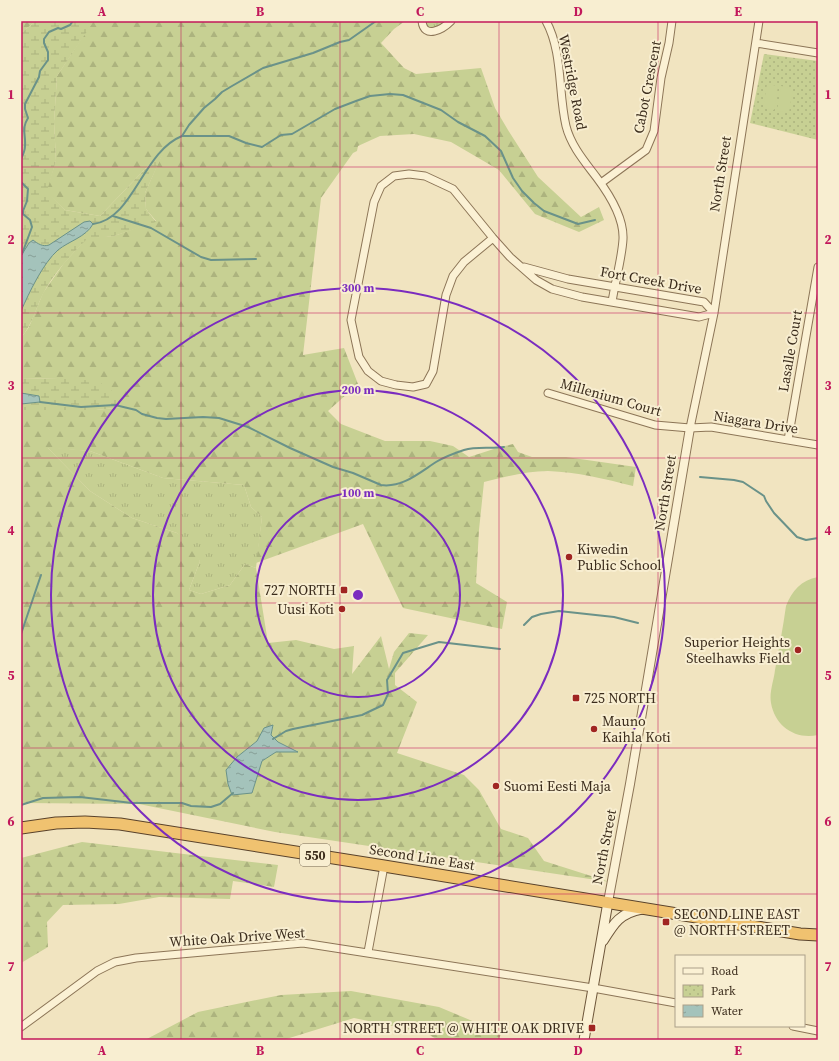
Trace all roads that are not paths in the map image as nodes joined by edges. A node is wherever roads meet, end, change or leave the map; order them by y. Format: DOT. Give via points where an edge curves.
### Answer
graph roads {
  1 [pos="422,21"];
  2 [pos="451,21"];
  3 [pos="546,21"];
  4 [pos="672,21"];
  5 [pos="759,21"];
  6 [pos="756,43"];
  7 [pos="818,53"];
  8 [pos="601,183"];
  9 [pos="493,238"];
  10 [pos="522,266"];
  11 [pos="818,267"];
  12 [pos="614,286"];
  13 [pos="612,302"];
  14 [pos="714,313"];
  15 [pos="548,393"];
  16 [pos="690,428"];
  17 [pos="788,440"];
  18 [pos="818,445"];
  19 [pos="21,828"];
  20 [pos="384,866"];
  21 [pos="608,902"];
  22 [pos="646,908"];
  23 [pos="818,935"];
  24 [pos="601,944"];
  25 [pos="368,952"];
  26 [pos="593,988"];
  27 [pos="675,1003"];
  28 [pos="21,1027"];
  29 [pos="798,1027"];
  30 [pos="818,1031"];
  31 [pos="584,1040"];
  1 -- 2 [label="street" via="423,27 432,32"];
  3 -- 8 [label="street, Westridge Road" via="553,37 568,133 582,159"];
  4 -- 8 [label="street, Cabot Crescent" via="654,131 646,150"];
  5 -- 6 [label="street, North Street"];
  6 -- 7 [label="street"];
  6 -- 14 [label="street, North Street"];
  8 -- 12 [label="street, Westridge Road" via="616,209 623,238"];
  9 -- 9 [label="street, Fort Creek Drive" via="453,189 425,176 409,174 394,176 381,186 374,202 352,320 359,357 368,371 381,381 396,385 413,387 426,384 433,371 446,295 454,276 464,262"];
  9 -- 10 [label="street, Fort Creek Drive"];
  10 -- 12 [label="street, Fort Creek Drive" via="563,278"];
  10 -- 13 [label="street, Fort Creek Drive" via="536,280 552,289"];
  11 -- 17 [label="street, Lasalle Court"];
  12 -- 13 [label="street, Westridge Road"];
  12 -- 14 [label="street, Fort Creek Drive" via="704,302"];
  13 -- 14 [label="street, Fort Creek Drive" via="699,317"];
  14 -- 16 [label="street, North Street"];
  15 -- 16 [label="street, Millenium Court" via="655,425"];
  16 -- 17 [label="street, Niagara Drive" via="712,427"];
  16 -- 21 [label="street, North Street"];
  17 -- 18 [label="street, Niagara Drive"];
  19 -- 20 [label="highway, Second Line East / 550" via="56,823 120,824"];
  20 -- 21 [label="highway, Second Line East / 550"];
  20 -- 25 [label="street"];
  21 -- 22 [label="highway, Second Line East / 550"];
  21 -- 24 [label="main road, North Street"];
  22 -- 23 [label="highway, Second Line East / 550"];
  22 -- 24 [label="main road" via="620,918"];
  24 -- 26 [label="main road, North Street"];
  25 -- 26 [label="street, White Oak Drive West"];
  25 -- 28 [label="street, White Oak Drive West" via="303,943 116,962 97,971"];
  26 -- 27 [label="street, White Oak Drive West"];
  26 -- 31 [label="main road, North Street"];
  29 -- 30 [label="street"];
}
